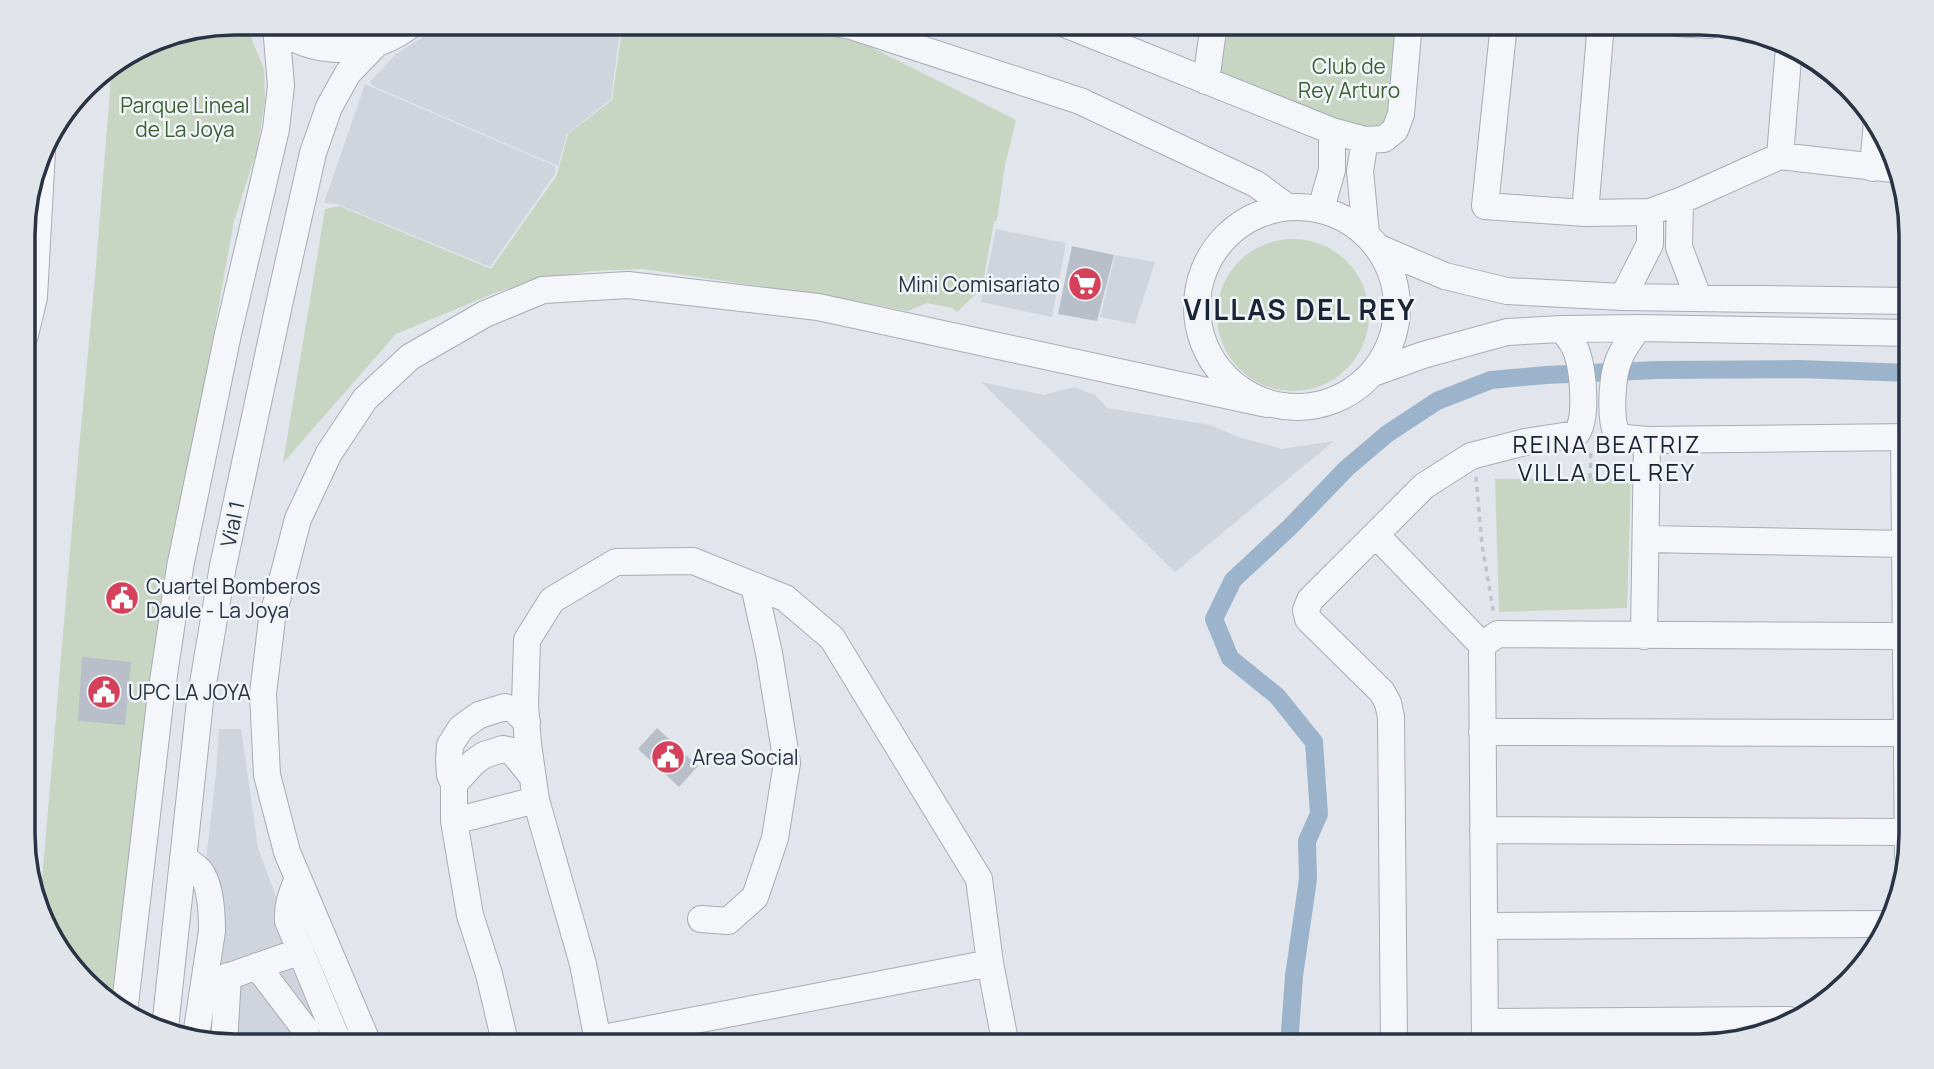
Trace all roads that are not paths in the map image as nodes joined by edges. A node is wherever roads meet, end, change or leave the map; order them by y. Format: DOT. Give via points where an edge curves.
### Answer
graph roads {
  1 [pos="275,35"];
  2 [pos="290,35"];
  3 [pos="396,35"];
  4 [pos="878,35"];
  5 [pos="1120,35"];
  6 [pos="1212,35"];
  7 [pos="1408,35"];
  8 [pos="1503,35"];
  9 [pos="1600,35"];
  10 [pos="376,44"];
  11 [pos="1788,56"];
  12 [pos="1206,81"];
  13 [pos="1332,131"];
  14 [pos="1365,140"];
  15 [pos="1780,156"];
  16 [pos="1883,169"];
  17 [pos="1680,201"];
  18 [pos="1286,206"];
  19 [pos="1321,209"];
  20 [pos="1650,212"];
  21 [pos="1585,213"];
  22 [pos="1372,241"];
  23 [pos="1623,297"];
  24 [pos="1698,297"];
  25 [pos="1899,301"];
  26 [pos="1638,328"];
  27 [pos="1562,329"];
  28 [pos="1899,333"];
  29 [pos="1373,373"];
  30 [pos="1266,404"];
  31 [pos="1899,437"];
  32 [pos="1647,440"];
  33 [pos="1376,535"];
  34 [pos="1646,539"];
  35 [pos="1899,544"];
  36 [pos="754,586"];
  37 [pos="1644,636"];
  38 [pos="1899,636"];
  39 [pos="1490,639"];
  40 [pos="527,722"];
  41 [pos="1482,732"];
  42 [pos="1899,733"];
  43 [pos="454,784"];
  44 [pos="535,789"];
  45 [pos="454,821"];
  46 [pos="1483,830"];
  47 [pos="1899,844"];
  48 [pos="183,857"];
  49 [pos="298,878"];
  50 [pos="701,919"];
  51 [pos="1877,924"];
  52 [pos="1484,926"];
  53 [pos="301,951"];
  54 [pos="990,963"];
  55 [pos="257,966"];
  56 [pos="216,980"];
  57 [pos="125,1001"];
  58 [pos="166,1021"];
  59 [pos="1768,1021"];
  60 [pos="199,1030"];
  61 [pos="223,1033"];
  62 [pos="307,1034"];
  63 [pos="335,1034"];
  64 [pos="364,1034"];
  65 [pos="503,1034"];
  66 [pos="596,1034"];
  67 [pos="642,1034"];
  68 [pos="1004,1034"];
  69 [pos="1394,1034"];
  70 [pos="1485,1034"];
  1 -- 57 [label="street, Vial 1" via="281,86 276,129 180,567"];
  2 -- 10 [label="street" via="323,48"];
  3 -- 10 [label="street"];
  4 -- 18 [label="street" via="1080,102 1256,184"];
  5 -- 12 [label="street"];
  6 -- 12 [label="street"];
  7 -- 14 [label="street" via="1401,114 1395,130 1384,139"];
  8 -- 21 [label="street" via="1485,206"];
  9 -- 21 [label="street"];
  10 -- 48 [label="street, Vial 1" via="337,89 313,153 223,566 200,701"];
  11 -- 15 [label="street"];
  12 -- 13 [label="street"];
  13 -- 14 [label="street"];
  13 -- 19 [label="street" via="1332,170"];
  14 -- 22 [label="street" via="1360,171"];
  15 -- 16 [label="street"];
  15 -- 17 [label="street"];
  17 -- 20 [label="street"];
  17 -- 24 [label="street" via="1679,247"];
  18 -- 19 [label="street"];
  18 -- 30 [label="street" via="1253,216 1225,235 1205,264 1196,297 1199,331 1212,363 1236,388"];
  19 -- 22 [label="street" via="1345,218"];
  20 -- 21 [label="street"];
  20 -- 23 [label="street" via="1650,244"];
  22 -- 23 [label="street" via="1445,276 1507,292"];
  22 -- 29 [label="street" via="1393,279 1397,312 1390,345"];
  23 -- 24 [label="street"];
  24 -- 25 [label="street"];
  26 -- 27 [label="street"];
  26 -- 28 [label="street"];
  26 -- 32 [label="street" via="1620,357 1612,407 1617,434"];
  27 -- 29 [label="street" via="1507,332"];
  27 -- 33 [label="street" via="1576,351 1581,371 1583,404 1581,428 1576,434 1471,456 1424,486"];
  29 -- 30 [label="street" via="1351,392 1324,404 1295,409"];
  30 -- 49 [label="street" via="818,307 628,285 543,290 485,314 410,357 365,399 329,453 298,519 272,620 263,694 267,775"];
  31 -- 32 [label="street"];
  32 -- 34 [label="street"];
  33 -- 39 [label="street"];
  33 -- 69 [label="street" via="1310,600 1307,610 1308,619 1382,692 1391,717"];
  34 -- 35 [label="street"];
  34 -- 37 [label="street"];
  36 -- 40 [label="street" via="693,561 629,561 616,562 573,587 552,600 527,640"];
  36 -- 50 [label="street" via="787,763 775,838 755,897 728,921"];
  36 -- 54 [label="street" via="785,598 832,638 979,880"];
  37 -- 38 [label="street"];
  37 -- 39 [label="street"];
  39 -- 41 [label="street"];
  40 -- 43 [label="street" via="505,707 479,715 461,728 450,745"];
  40 -- 44 [label="street"];
  41 -- 42 [label="street"];
  41 -- 46 [label="street"];
  43 -- 44 [label="street" via="474,762 503,749 512,751"];
  43 -- 45 [label="street"];
  44 -- 45 [label="street"];
  44 -- 66 [label="street" via="583,964"];
  45 -- 65 [label="street" via="470,915"];
  46 -- 47 [label="street"];
  46 -- 52 [label="street"];
  48 -- 56 [label="street" via="201,872 207,887"];
  48 -- 58 [label="street, Vial 1"];
  49 -- 53 [label="street" via="287,909"];
  49 -- 64 [label="street"];
  51 -- 52 [label="street"];
  52 -- 70 [label="street"];
  53 -- 55 [label="street"];
  53 -- 63 [label="street"];
  54 -- 67 [label="street"];
  54 -- 68 [label="street"];
  55 -- 56 [label="street"];
  55 -- 62 [label="street"];
  56 -- 60 [label="street"];
  56 -- 61 [label="street"];
  59 -- 70 [label="street"];
}
